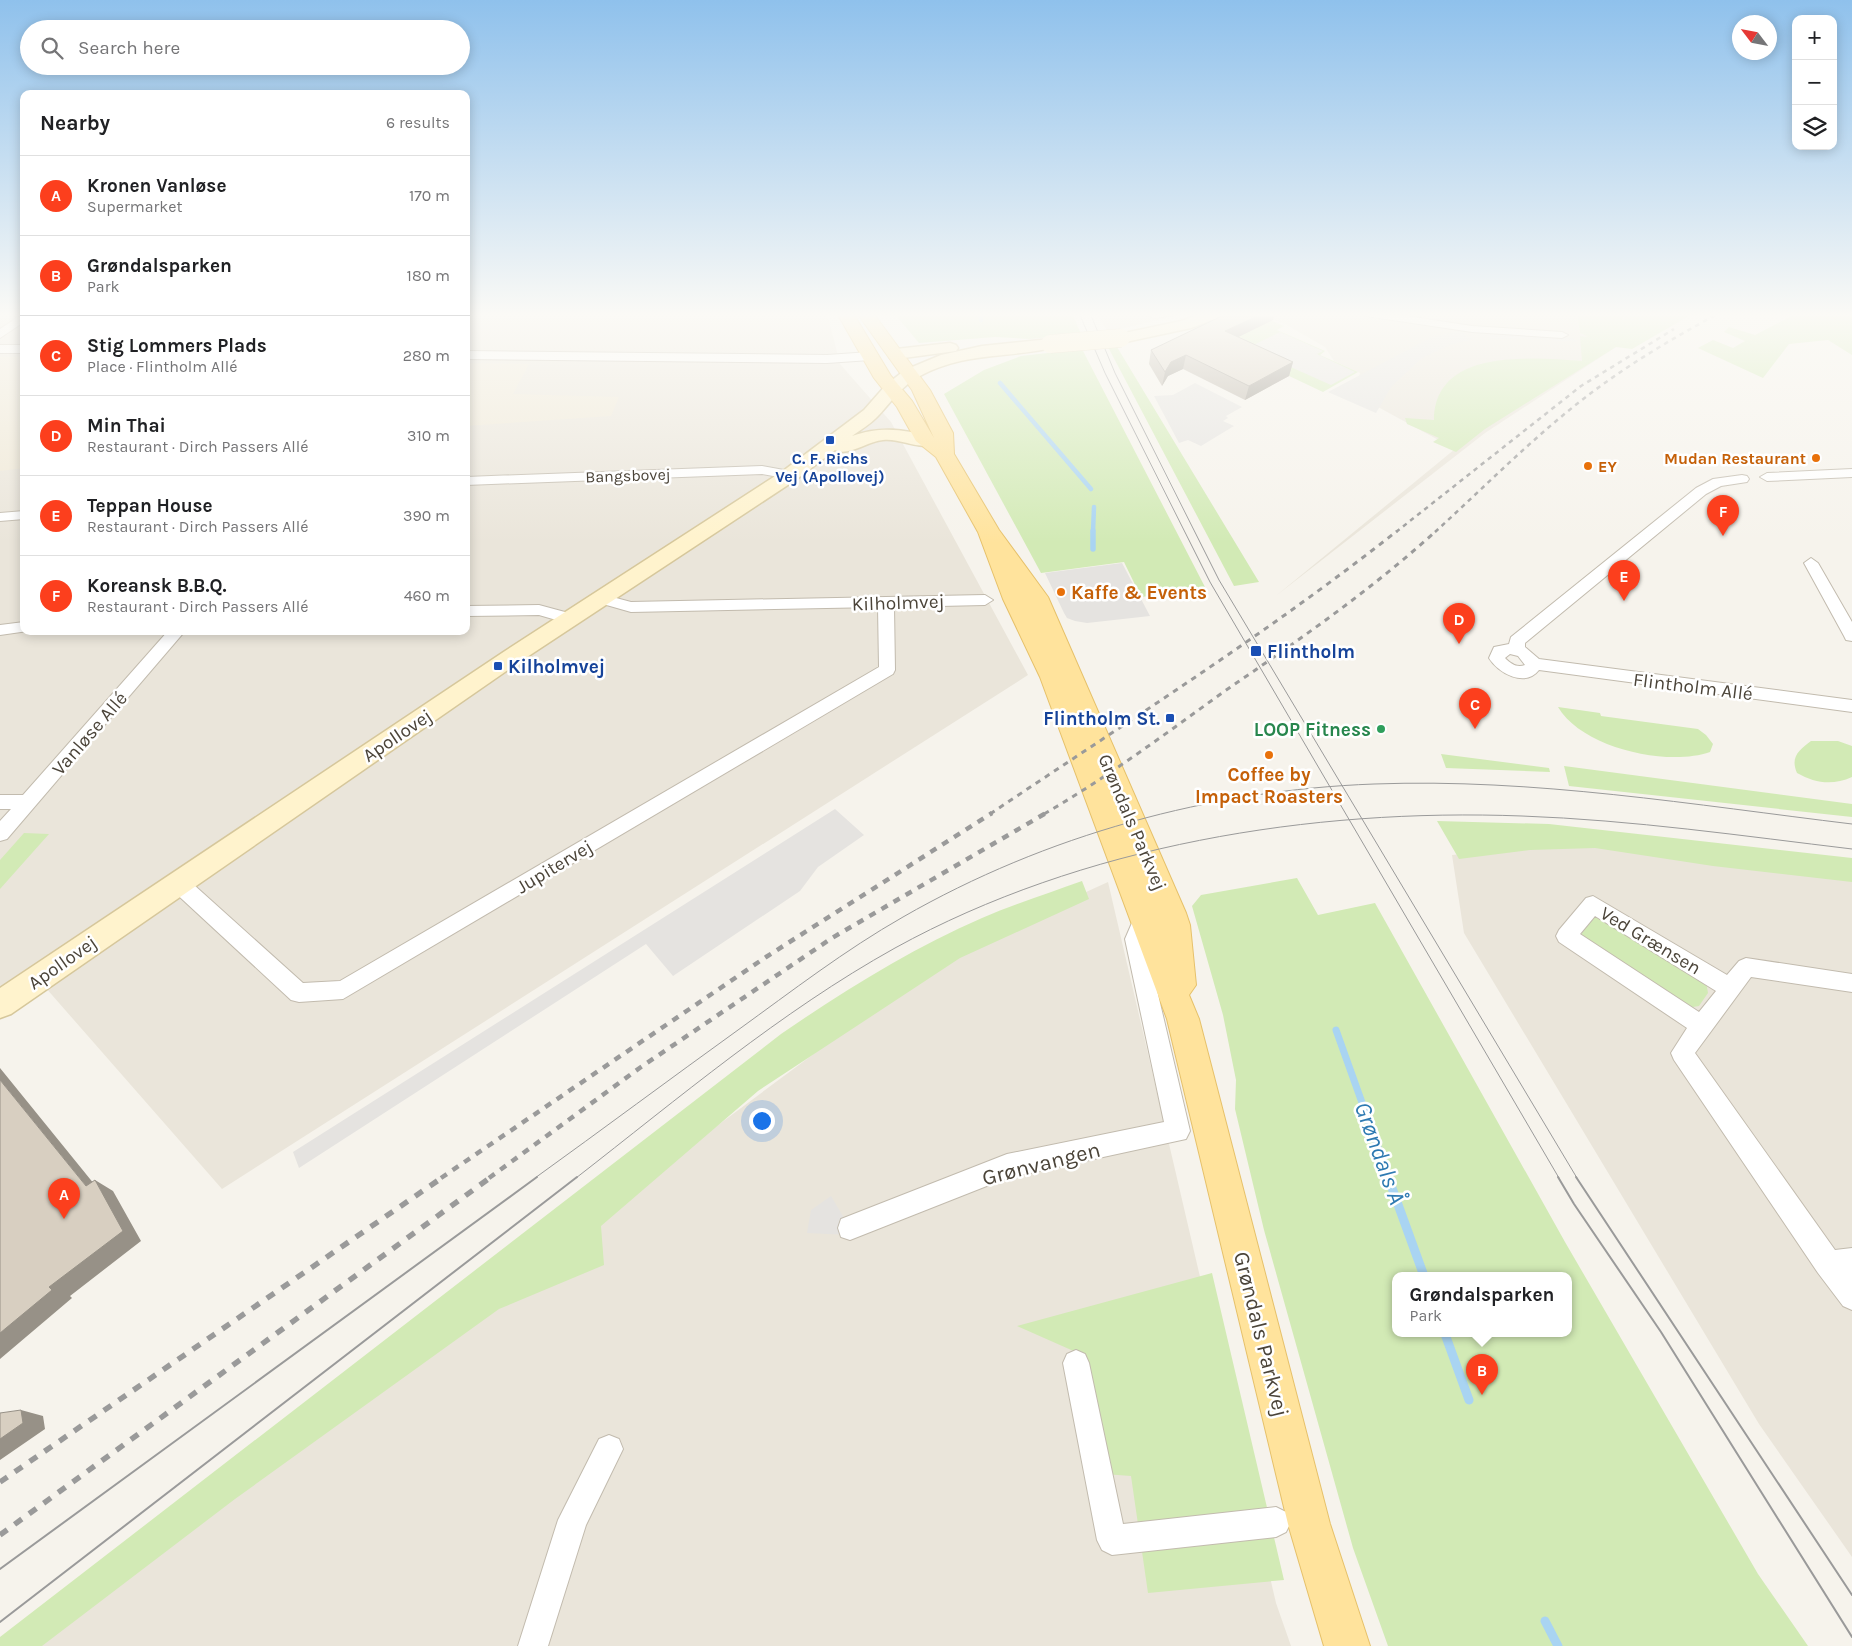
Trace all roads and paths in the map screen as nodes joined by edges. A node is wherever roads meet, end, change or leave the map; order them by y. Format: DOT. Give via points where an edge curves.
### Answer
graph roads {
  1 [pos="891,390"];
  2 [pos="893,390"];
  3 [pos="921,390"];
  4 [pos="905,405"];
  5 [pos="926,440"];
  6 [pos="839,449"];
  7 [pos="944,454"];
  8 [pos="762,470"];
  9 [pos="793,473"];
  10 [pos="1852,473"];
  11 [pos="470,481"];
  12 [pos="20,515"];
  13 [pos="0,517"];
  14 [pos="1811,563"];
  15 [pos="601,599"];
  16 [pos="985,600"];
  17 [pos="886,603"];
  18 [pos="470,611"];
  19 [pos="570,619"];
  20 [pos="20,628"];
  21 [pos="0,630"];
  22 [pos="174,635"];
  23 [pos="1852,636"];
  24 [pos="1517,650"];
  25 [pos="1052,654"];
  26 [pos="1534,664"];
  27 [pos="1852,706"];
  28 [pos="0,802"];
  29 [pos="28,802"];
  30 [pos="0,834"];
  31 [pos="178,882"];
  32 [pos="1145,915"];
  33 [pos="1852,983"];
  34 [pos="1730,988"];
  35 [pos="0,1005"];
  36 [pos="1183,1019"];
  37 [pos="1702,1026"];
  38 [pos="1178,1130"];
  39 [pos="850,1228"];
  40 [pos="1852,1261"];
  41 [pos="1827,1264"];
  42 [pos="1852,1298"];
  43 [pos="1076,1363"];
  44 [pos="609,1449"];
  45 [pos="1276,1522"];
  46 [pos="533,1646"];
  47 [pos="1347,1646"];
  1 -- 9 [label="street, Apollovej" via="870,414"];
  2 -- 4 [label="main road, Grøndals Parkvej"];
  3 -- 4 [label="street, Apollovej"];
  3 -- 7 [label="main road, Grøndals Parkvej" via="943,432"];
  4 -- 5 [label="main road, Grøndals Parkvej"];
  4 -- 6 [label="street, Apollovej"];
  5 -- 6 [label="street, Apollovej" via="892,434 870,435"];
  5 -- 7 [label="main road, Grøndals Parkvej"];
  6 -- 9 [label="street, Apollovej"];
  7 -- 25 [label="main road, Grøndals Parkvej" via="989,532 1014,599"];
  8 -- 9 [label="street, Bangsbovej"];
  8 -- 11 [label="street, Bangsbovej"];
  9 -- 15 [label="street, Apollovej"];
  10 -- 24 [label="street" via="1767,477 1746,471 1740,474 1742,479 1718,482 1701,491 1517,641"];
  12 -- 13 [label="street"];
  14 -- 23 [label="street"];
  15 -- 17 [label="street, Kilholmvej" via="631,607"];
  15 -- 19 [label="street, Apollovej"];
  16 -- 17 [label="street, Kilholmvej"];
  17 -- 31 [label="street, Jupitervej" via="887,670 343,990 299,993"];
  18 -- 19 [label="street" via="539,610"];
  19 -- 31 [label="street, Apollovej"];
  20 -- 21 [label="street"];
  22 -- 29 [label="street, Vanløse Allé"];
  24 -- 26 [label="street"];
  25 -- 32 [label="main road, Grøndals Parkvej"];
  25 -- 36 [label="main road, Grøndals Parkvej" via="1171,913 1175,925"];
  26 -- 27 [label="street, Flintholm Allé"];
  28 -- 29 [label="street"];
  29 -- 30 [label="street, Vanløse Allé"];
  31 -- 35 [label="street, Apollovej"];
  32 -- 36 [label="main road, Grøndals Parkvej"];
  32 -- 38 [label="street, Grøndals Parkvej" via="1135,939"];
  33 -- 34 [label="street" via="1746,967"];
  34 -- 37 [label="street"];
  34 -- 37 [label="street, Ved Grænsen" via="1593,904 1566,936"];
  36 -- 47 [label="main road, Grøndals Parkvej" via="1309,1524"];
  37 -- 41 [label="street" via="1682,1053"];
  38 -- 39 [label="street, Grønvangen" via="1007,1166"];
  40 -- 41 [label="street"];
  41 -- 42 [label="street"];
  43 -- 45 [label="street" via="1112,1540"];
  44 -- 46 [label="street" via="574,1520"];
}
